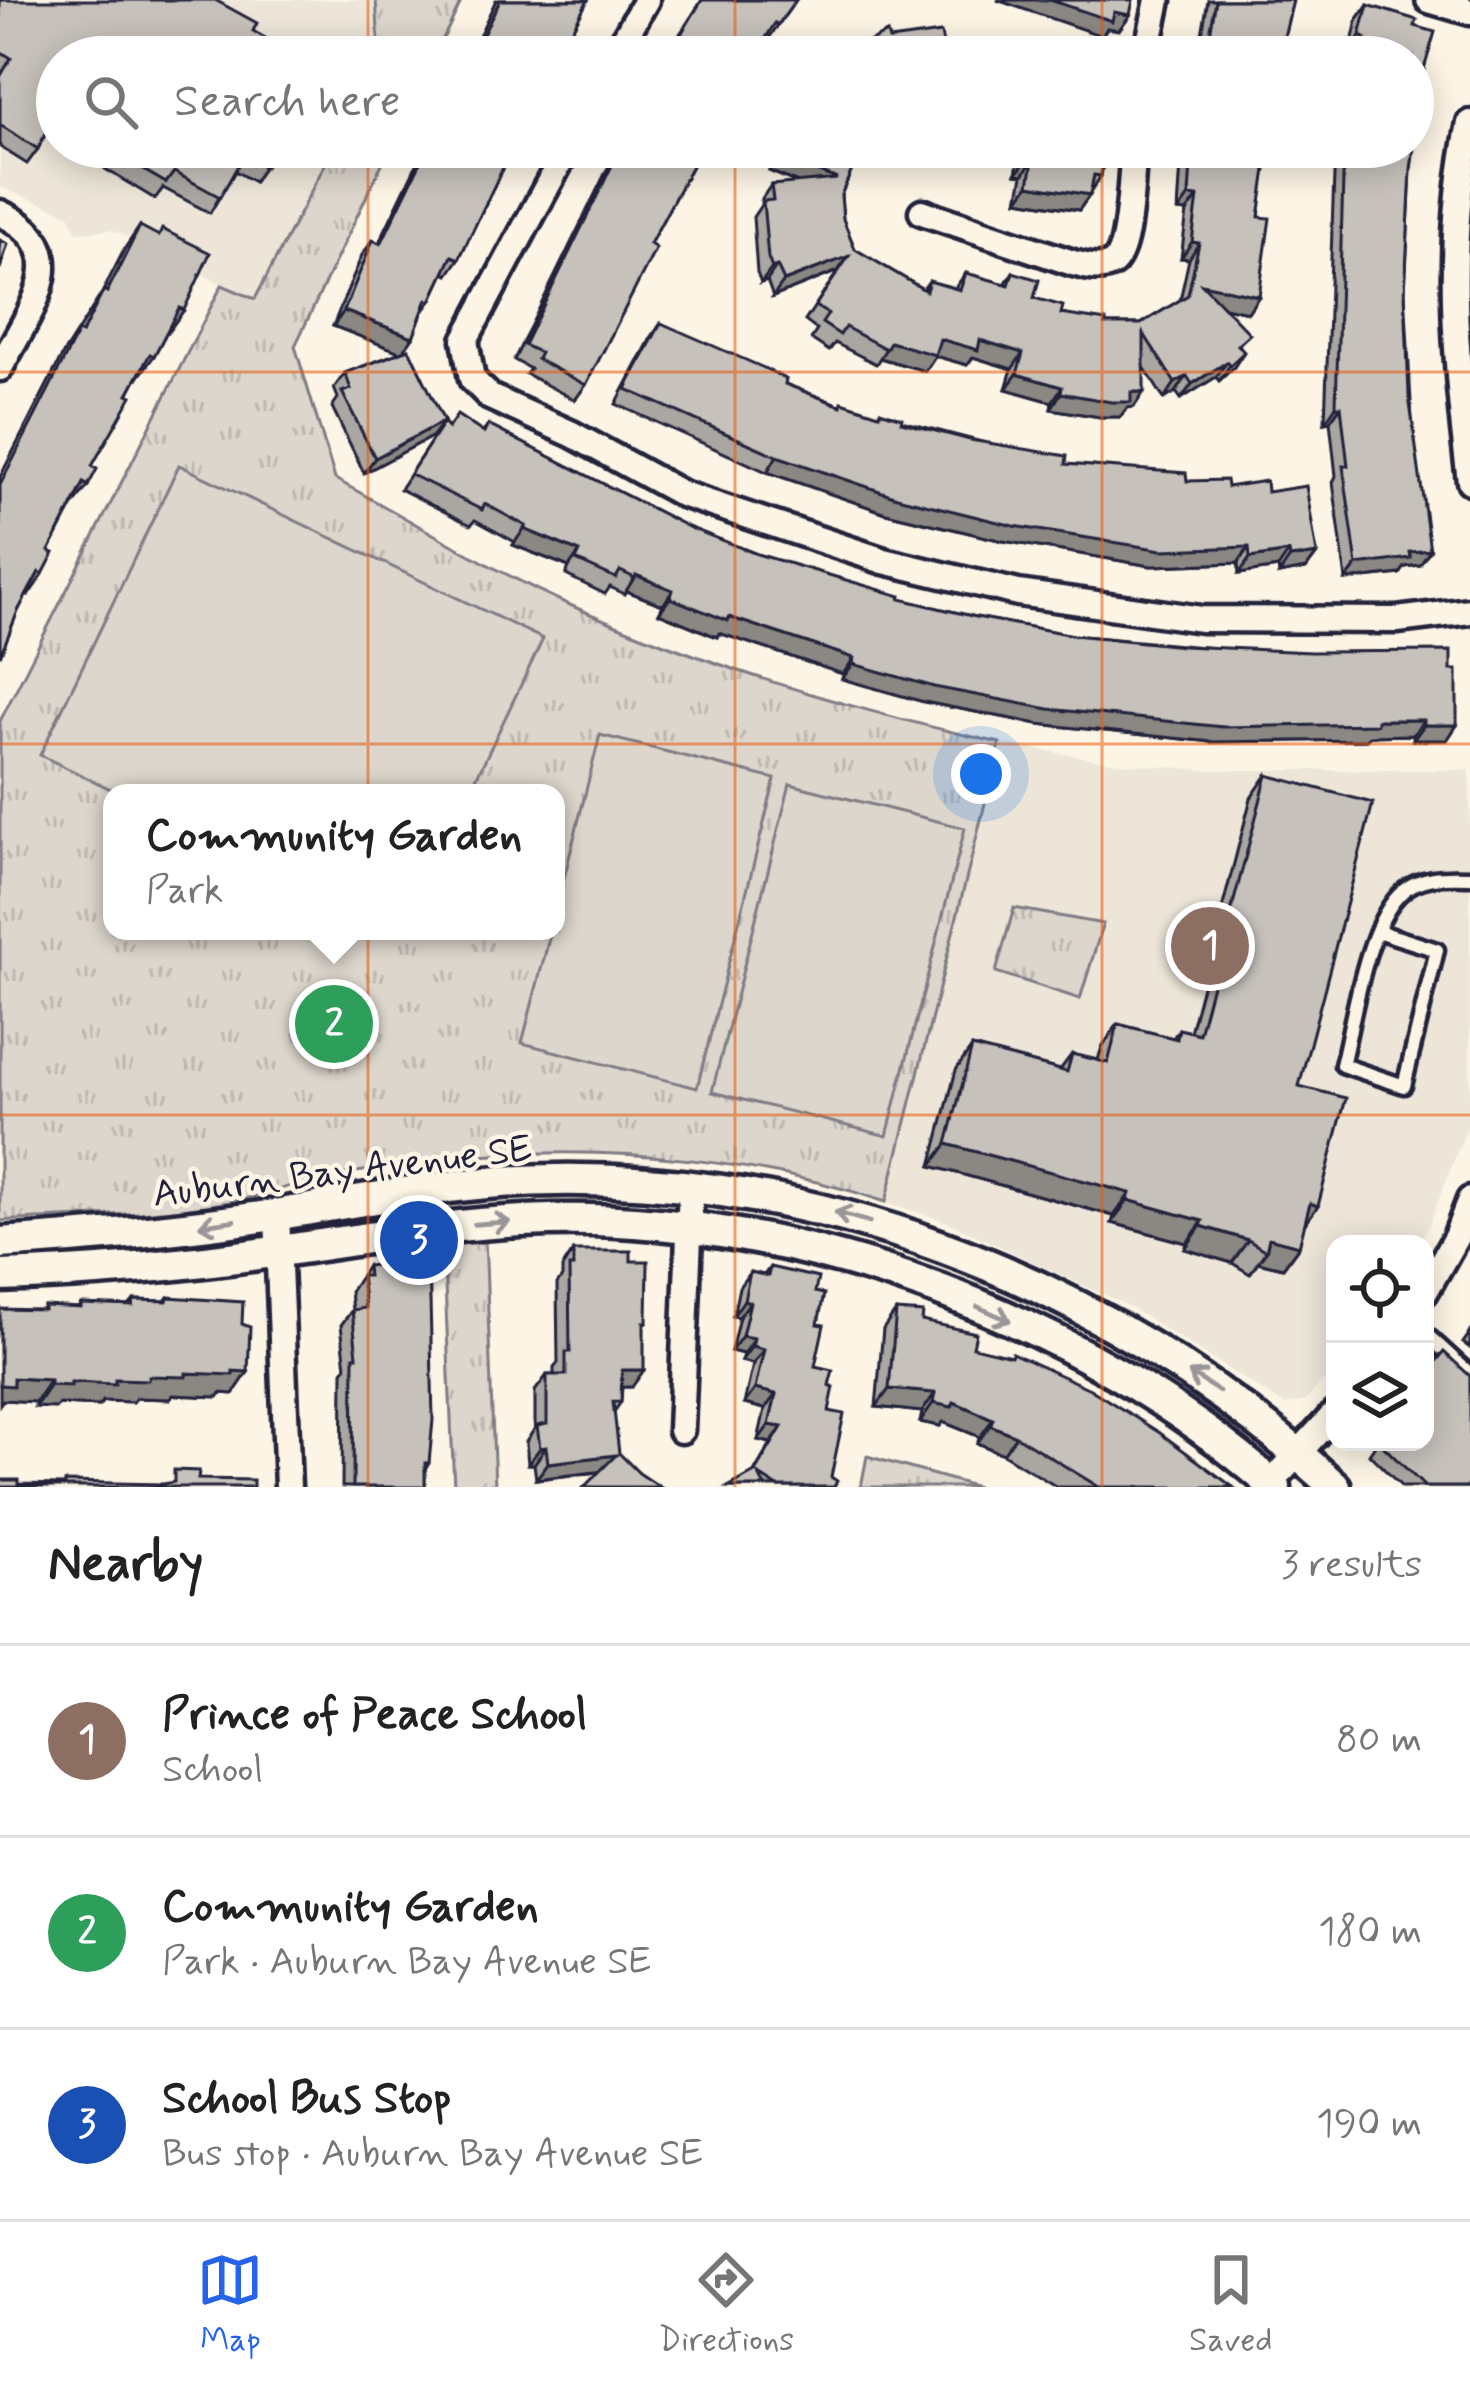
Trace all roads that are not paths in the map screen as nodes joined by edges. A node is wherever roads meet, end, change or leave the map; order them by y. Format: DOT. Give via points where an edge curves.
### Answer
graph roads {
  1 [pos="646,0"];
  2 [pos="1158,0"];
  3 [pos="1429,0"];
  4 [pos="1470,11"];
  5 [pos="626,36"];
  6 [pos="1151,36"];
  7 [pos="1470,123"];
  8 [pos="557,168"];
  9 [pos="1132,168"];
  10 [pos="922,212"];
  11 [pos="0,213"];
  12 [pos="0,368"];
  13 [pos="1466,393"];
  14 [pos="1470,481"];
  15 [pos="1470,611"];
  16 [pos="1470,877"];
  17 [pos="1377,931"];
  18 [pos="691,1186"];
  19 [pos="1470,1200"];
  20 [pos="277,1215"];
  21 [pos="689,1228"];
  22 [pos="0,1243"];
  23 [pos="280,1251"];
  24 [pos="0,1276"];
  25 [pos="1434,1276"];
  26 [pos="1434,1341"];
  27 [pos="1470,1374"];
  28 [pos="1326,1422"];
  29 [pos="681,1430"];
  30 [pos="1298,1452"];
  31 [pos="1273,1485"];
  32 [pos="288,1487"];
  33 [pos="1335,1487"];
  1 -- 5 [label="street"];
  2 -- 6 [label="street"];
  3 -- 4 [label="street"];
  7 -- 13 [label="street" via="1453,310"];
  8 -- 15 [label="street" via="465,340 472,379 490,397 682,494 884,562 1018,593 1201,619 1397,620"];
  9 -- 10 [label="street" via="1124,240 1106,266 1072,263"];
  11 -- 12 [label="street" via="31,230 45,267"];
  13 -- 14 [label="street"];
  16 -- 17 [label="lane" via="1434,876 1400,892"];
  17 -- 17 [label="lane" via="1438,950 1404,1086 1342,1065"];
  18 -- 20 [label="street, Auburn Bay Avenue SE" via="487,1183"];
  18 -- 21 [label="street"];
  30 -- 18 [label="street, Auburn Bay Avenue SE, one-way" via="1207,1384 1076,1305 993,1267 808,1204"];
  19 -- 25 [label="street"];
  20 -- 22 [label="street, Auburn Bay Avenue SE, one-way"];
  20 -- 23 [label="street"];
  23 -- 21 [label="street, Auburn Bay Avenue SE, one-way" via="499,1222"];
  21 -- 29 [label="street"];
  21 -- 31 [label="street, Auburn Bay Avenue SE, one-way" via="839,1258 989,1312 1133,1385"];
  23 -- 24 [label="street, Auburn Bay Avenue SE"];
  23 -- 32 [label="street"];
  26 -- 27 [label="lane"];
  28 -- 30 [label="street"];
  30 -- 31 [label="street"];
  30 -- 33 [label="street, Auburn Bay Avenue SE"];
}
